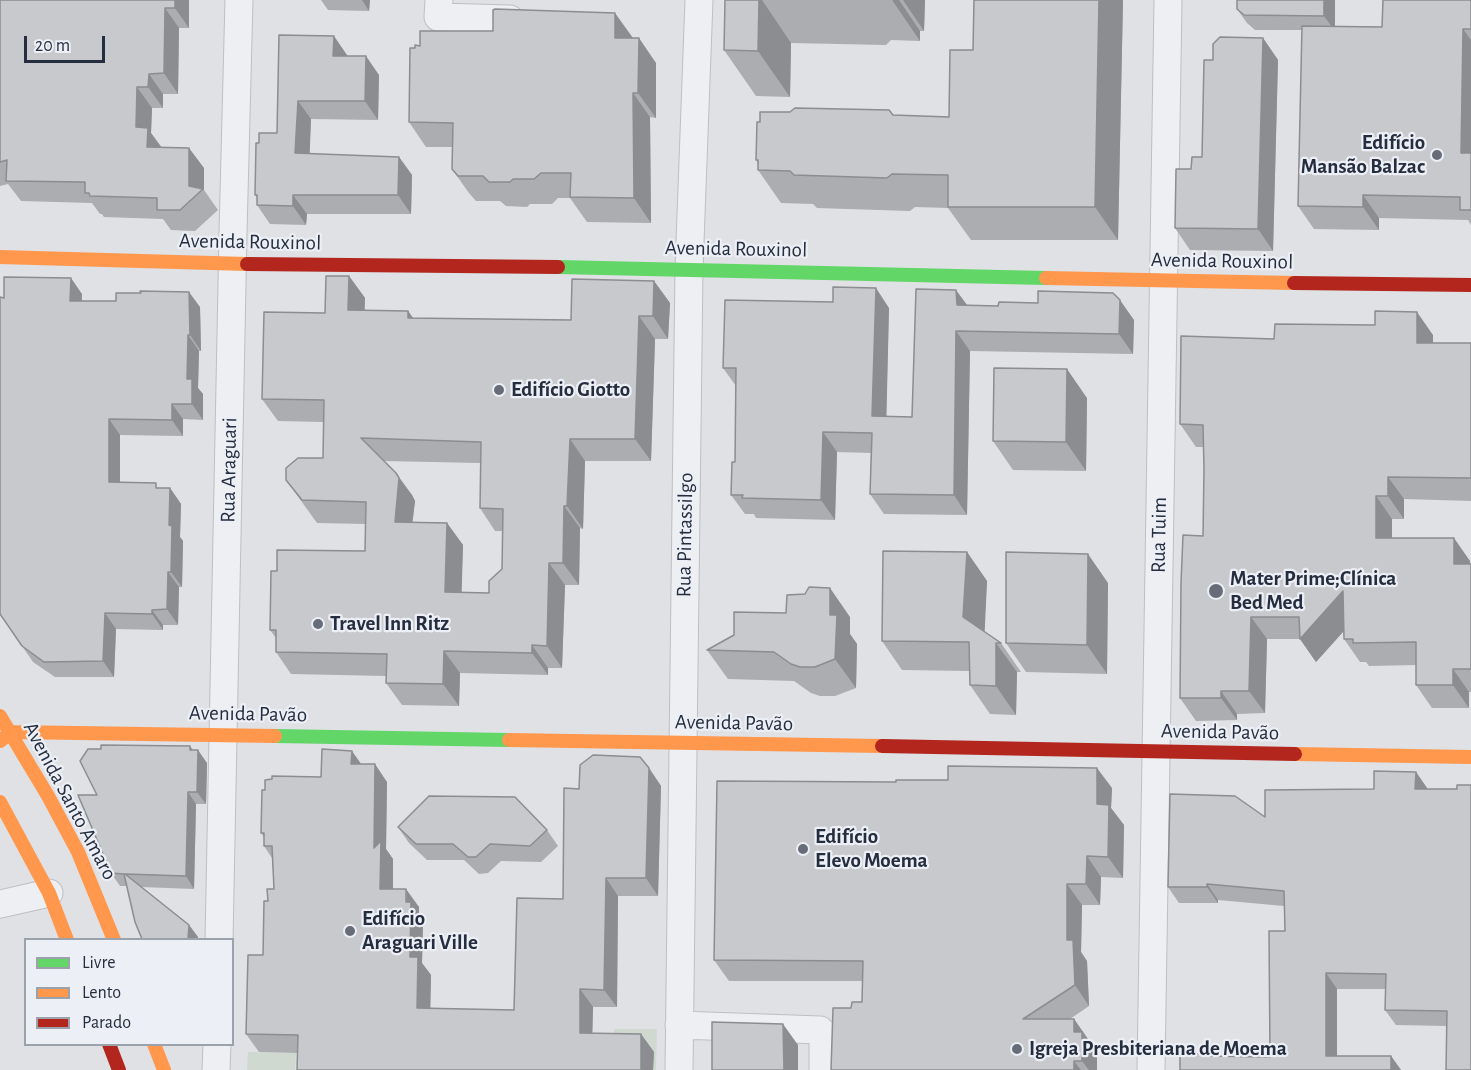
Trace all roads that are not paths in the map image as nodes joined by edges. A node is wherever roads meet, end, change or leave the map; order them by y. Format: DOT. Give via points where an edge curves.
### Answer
graph roads {
  1 [pos="239,0"];
  2 [pos="439,0"];
  3 [pos="699,0"];
  4 [pos="1168,0"];
  5 [pos="510,19"];
  6 [pos="0,257"];
  7 [pos="233,263"];
  8 [pos="689,269"];
  9 [pos="1163,281"];
  10 [pos="1471,285"];
  11 [pos="0,716"];
  12 [pos="225,735"];
  13 [pos="5,737"];
  14 [pos="682,743"];
  15 [pos="1155,752"];
  16 [pos="1471,757"];
  17 [pos="0,802"];
  18 [pos="49,893"];
  19 [pos="0,904"];
  20 [pos="67,938"];
  21 [pos="114,938"];
  22 [pos="219,938"];
  23 [pos="679,1025"];
  24 [pos="110,1046"];
  25 [pos="155,1046"];
  26 [pos="217,1046"];
  27 [pos="119,1070"];
  28 [pos="164,1070"];
  29 [pos="216,1070"];
  30 [pos="679,1070"];
  31 [pos="823,1070"];
  32 [pos="1151,1070"];
  1 -- 7 [label="street, Rua Araguari"];
  2 -- 5 [label="street" via="438,17"];
  3 -- 8 [label="street, Rua Pintassilgo"];
  4 -- 9 [label="street, Rua Tuim"];
  6 -- 7 [label="street, Avenida Rouxinol"];
  7 -- 8 [label="street, Avenida Rouxinol"];
  7 -- 12 [label="street, Rua Araguari"];
  8 -- 9 [label="street, Avenida Rouxinol"];
  8 -- 14 [label="street, Rua Pintassilgo"];
  9 -- 10 [label="street, Avenida Rouxinol"];
  9 -- 15 [label="street, Rua Tuim"];
  11 -- 13 [label="street, Avenida Santo Amaro"];
  12 -- 13 [label="street, Avenida Pavão"];
  12 -- 14 [label="street, Avenida Pavão"];
  12 -- 22 [label="street, Rua Araguari"];
  13 -- 21 [label="street, Avenida Santo Amaro" via="78,852"];
  14 -- 15 [label="street, Avenida Pavão"];
  14 -- 23 [label="street, Rua Pintassilgo"];
  15 -- 16 [label="street, Avenida Pavão"];
  15 -- 32 [label="street, Rua Tuim"];
  17 -- 18 [label="street"];
  18 -- 19 [label="street"];
  18 -- 20 [label="street"];
  23 -- 30 [label="street, Rua Pintassilgo"];
  23 -- 31 [label="street" via="820,1030"];
  24 -- 27 [label="street"];
  25 -- 28 [label="street"];
  26 -- 29 [label="street"];
}
